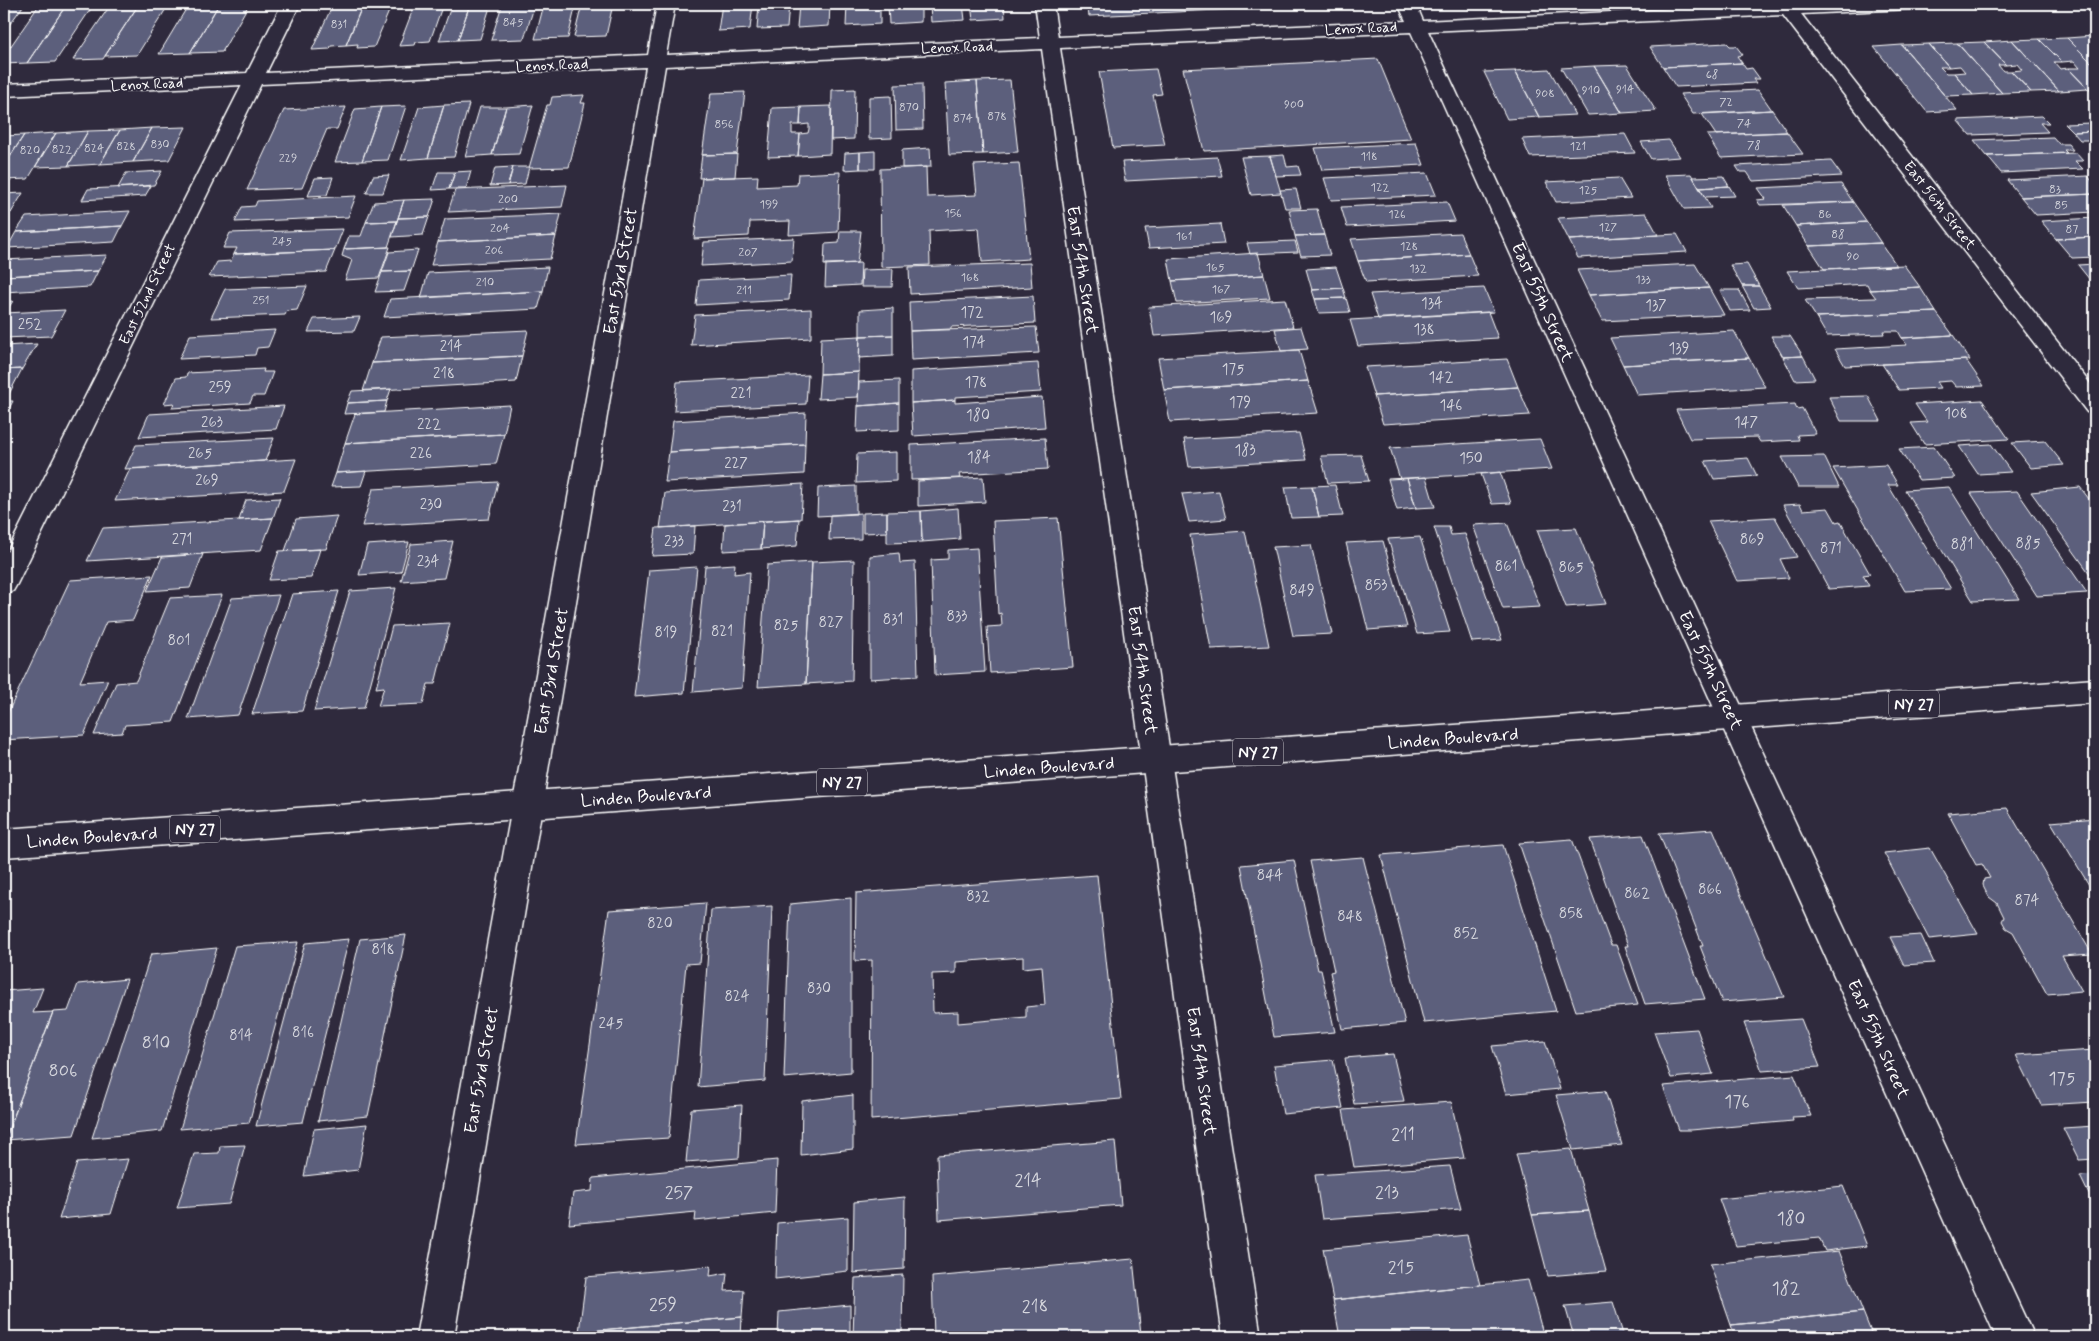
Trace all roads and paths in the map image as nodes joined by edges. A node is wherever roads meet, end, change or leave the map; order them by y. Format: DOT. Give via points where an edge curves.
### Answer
graph roads {
  1 [pos="291,4"];
  2 [pos="666,4"];
  3 [pos="1044,4"];
  4 [pos="1407,4"];
  5 [pos="1909,4"];
  6 [pos="1786,6"];
  7 [pos="1417,26"];
  8 [pos="1049,43"];
  9 [pos="656,60"];
  10 [pos="253,79"];
  11 [pos="4,90"];
  12 [pos="2095,406"];
  13 [pos="4,584"];
  14 [pos="2095,691"];
  15 [pos="1732,717"];
  16 [pos="1157,760"];
  17 [pos="528,804"];
  18 [pos="4,843"];
  19 [pos="435,1337"];
  20 [pos="1242,1337"];
  21 [pos="2015,1337"];
  1 -- 10 [label="main road, East 52nd Street"];
  2 -- 9 [label="main road, East 53rd Street"];
  3 -- 8 [label="main road, East 54th Street"];
  4 -- 7 [label="main road, East 55th Street"];
  5 -- 6 [label="main road, Lenox Road"];
  6 -- 7 [label="main road, Lenox Road"];
  6 -- 12 [label="main road, East 56th Street"];
  7 -- 8 [label="main road, Lenox Road"];
  7 -- 15 [label="main road, East 55th Street"];
  8 -- 9 [label="main road, Lenox Road"];
  8 -- 16 [label="main road, East 54th Street"];
  9 -- 10 [label="main road, Lenox Road"];
  9 -- 17 [label="main road, East 53rd Street"];
  10 -- 11 [label="main road, Lenox Road"];
  10 -- 13 [label="main road, East 52nd Street"];
  14 -- 15 [label="main road, Linden Boulevard / NY 27"];
  15 -- 16 [label="main road, Linden Boulevard / NY 27"];
  15 -- 21 [label="main road, East 55th Street"];
  16 -- 17 [label="main road, Linden Boulevard / NY 27"];
  16 -- 20 [label="main road, East 54th Street"];
  17 -- 18 [label="main road, Linden Boulevard / NY 27"];
  17 -- 19 [label="main road, East 53rd Street"];
}
